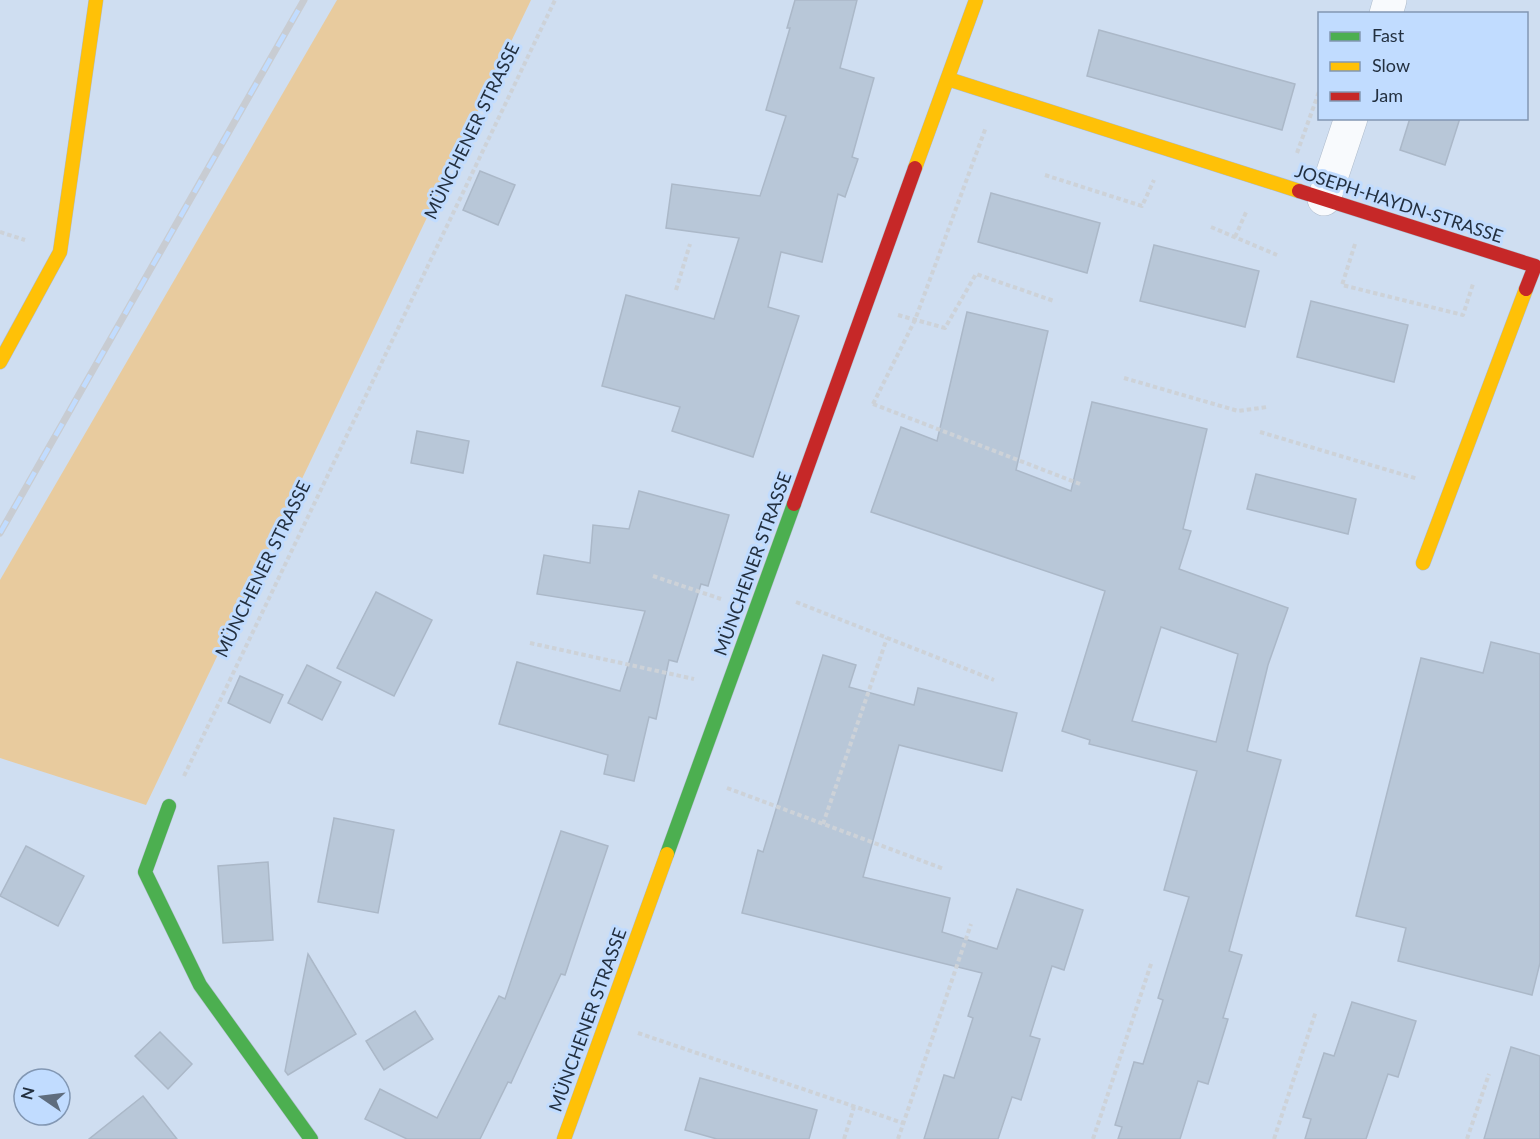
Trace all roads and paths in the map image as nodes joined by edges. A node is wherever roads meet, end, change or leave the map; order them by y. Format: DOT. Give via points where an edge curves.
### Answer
graph roads {
  1 [pos="96,0"];
  2 [pos="555,0"];
  3 [pos="976,0"];
  4 [pos="948,79"];
  5 [pos="998,95"];
  6 [pos="1350,120"];
  7 [pos="1167,149"];
  8 [pos="1045,175"];
  9 [pos="1324,199"];
  10 [pos="1364,212"];
  11 [pos="1211,227"];
  12 [pos="690,244"];
  13 [pos="1485,250"];
  14 [pos="1277,255"];
  15 [pos="676,290"];
  16 [pos="1054,301"];
  17 [pos="866,306"];
  18 [pos="915,320"];
  19 [pos="0,362"];
  20 [pos="1124,378"];
  21 [pos="836,390"];
  22 [pos="873,404"];
  23 [pos="1267,407"];
  24 [pos="1260,432"];
  25 [pos="1080,484"];
  26 [pos="1452,489"];
  27 [pos="1423,563"];
  28 [pos="653,576"];
  29 [pos="763,589"];
  30 [pos="755,610"];
  31 [pos="888,638"];
  32 [pos="530,643"];
  33 [pos="994,680"];
  34 [pos="728,687"];
  35 [pos="695,776"];
  36 [pos="169,806"];
  37 [pos="823,824"];
  38 [pos="944,869"];
  39 [pos="971,924"];
  40 [pos="1152,962"];
  41 [pos="1316,1011"];
  42 [pos="606,1022"];
  43 [pos="1489,1074"];
  44 [pos="854,1107"];
  45 [pos="903,1123"];
  46 [pos="311,1139"];
  47 [pos="564,1139"];
  48 [pos="844,1139"];
  49 [pos="897,1139"];
  50 [pos="1093,1139"];
  51 [pos="1274,1139"];
  52 [pos="1467,1139"];
  1 -- 19 [label="street" via="60,252"];
  2 -- 36 [label="path, MÜNCHENER STRASSE"];
  3 -- 4 [label="street, MÜNCHENER STRASSE"];
  4 -- 5 [label="street, JOSEPH-HAYDN-STRASSE"];
  4 -- 17 [label="street, MÜNCHENER STRASSE"];
  5 -- 7 [label="street, JOSEPH-HAYDN-STRASSE"];
  5 -- 18 [label="path"];
  6 -- 9 [label="street"];
  7 -- 8 [label="path" via="1142,206"];
  7 -- 9 [label="street, JOSEPH-HAYDN-STRASSE"];
  9 -- 10 [label="street, JOSEPH-HAYDN-STRASSE"];
  10 -- 13 [label="street, JOSEPH-HAYDN-STRASSE"];
  10 -- 13 [label="path" via="1342,285 1463,315"];
  11 -- 14 [label="path"];
  12 -- 15 [label="path"];
  13 -- 26 [label="street, JOSEPH-HAYDN-STRASSE" via="1535,266"];
  16 -- 18 [label="path" via="976,274 945,328"];
  17 -- 18 [label="path"];
  17 -- 21 [label="street, MÜNCHENER STRASSE"];
  18 -- 22 [label="path"];
  20 -- 23 [label="path" via="1238,411"];
  21 -- 22 [label="path"];
  21 -- 29 [label="street, MÜNCHENER STRASSE"];
  22 -- 25 [label="path"];
  24 -- 26 [label="path"];
  26 -- 27 [label="street, JOSEPH-HAYDN-STRASSE"];
  28 -- 30 [label="path"];
  29 -- 30 [label="street, MÜNCHENER STRASSE"];
  29 -- 31 [label="path"];
  30 -- 34 [label="street, MÜNCHENER STRASSE"];
  31 -- 33 [label="path"];
  31 -- 37 [label="path"];
  32 -- 34 [label="path"];
  34 -- 35 [label="street, MÜNCHENER STRASSE"];
  35 -- 37 [label="path"];
  35 -- 42 [label="street, MÜNCHENER STRASSE"];
  36 -- 46 [label="street" via="144,872 200,985"];
  37 -- 38 [label="path"];
  39 -- 45 [label="path"];
  40 -- 50 [label="path"];
  41 -- 51 [label="path"];
  42 -- 44 [label="path"];
  42 -- 47 [label="street, MÜNCHENER STRASSE"];
  43 -- 52 [label="path"];
  44 -- 45 [label="path"];
  44 -- 48 [label="path"];
  45 -- 49 [label="path"];
}
